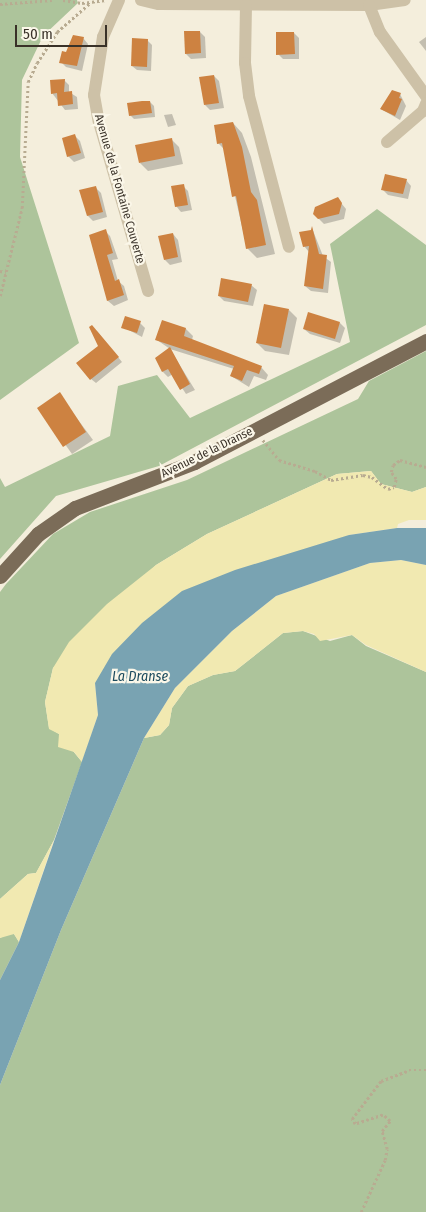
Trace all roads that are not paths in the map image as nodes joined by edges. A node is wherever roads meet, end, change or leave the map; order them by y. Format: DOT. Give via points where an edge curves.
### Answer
graph roads {
  1 [pos="119,0"];
  2 [pos="141,0"];
  3 [pos="406,0"];
  4 [pos="246,5"];
  5 [pos="369,5"];
  6 [pos="426,96"];
  7 [pos="426,104"];
  8 [pos="387,142"];
  9 [pos="289,247"];
  10 [pos="148,291"];
  11 [pos="426,341"];
  12 [pos="0,576"];
  1 -- 10 [label="street, Avenue de la Fontaine Couverte" via="103,37 94,95"];
  2 -- 4 [label="street" via="158,4"];
  3 -- 5 [label="street"];
  4 -- 5 [label="street"];
  4 -- 9 [label="street" via="245,64 249,96"];
  5 -- 6 [label="street" via="380,32"];
  7 -- 8 [label="street" via="423,111"];
  11 -- 12 [label="main road, Avenue de la Dranse" via="194,462 89,502 62,516 32,539"];
}
